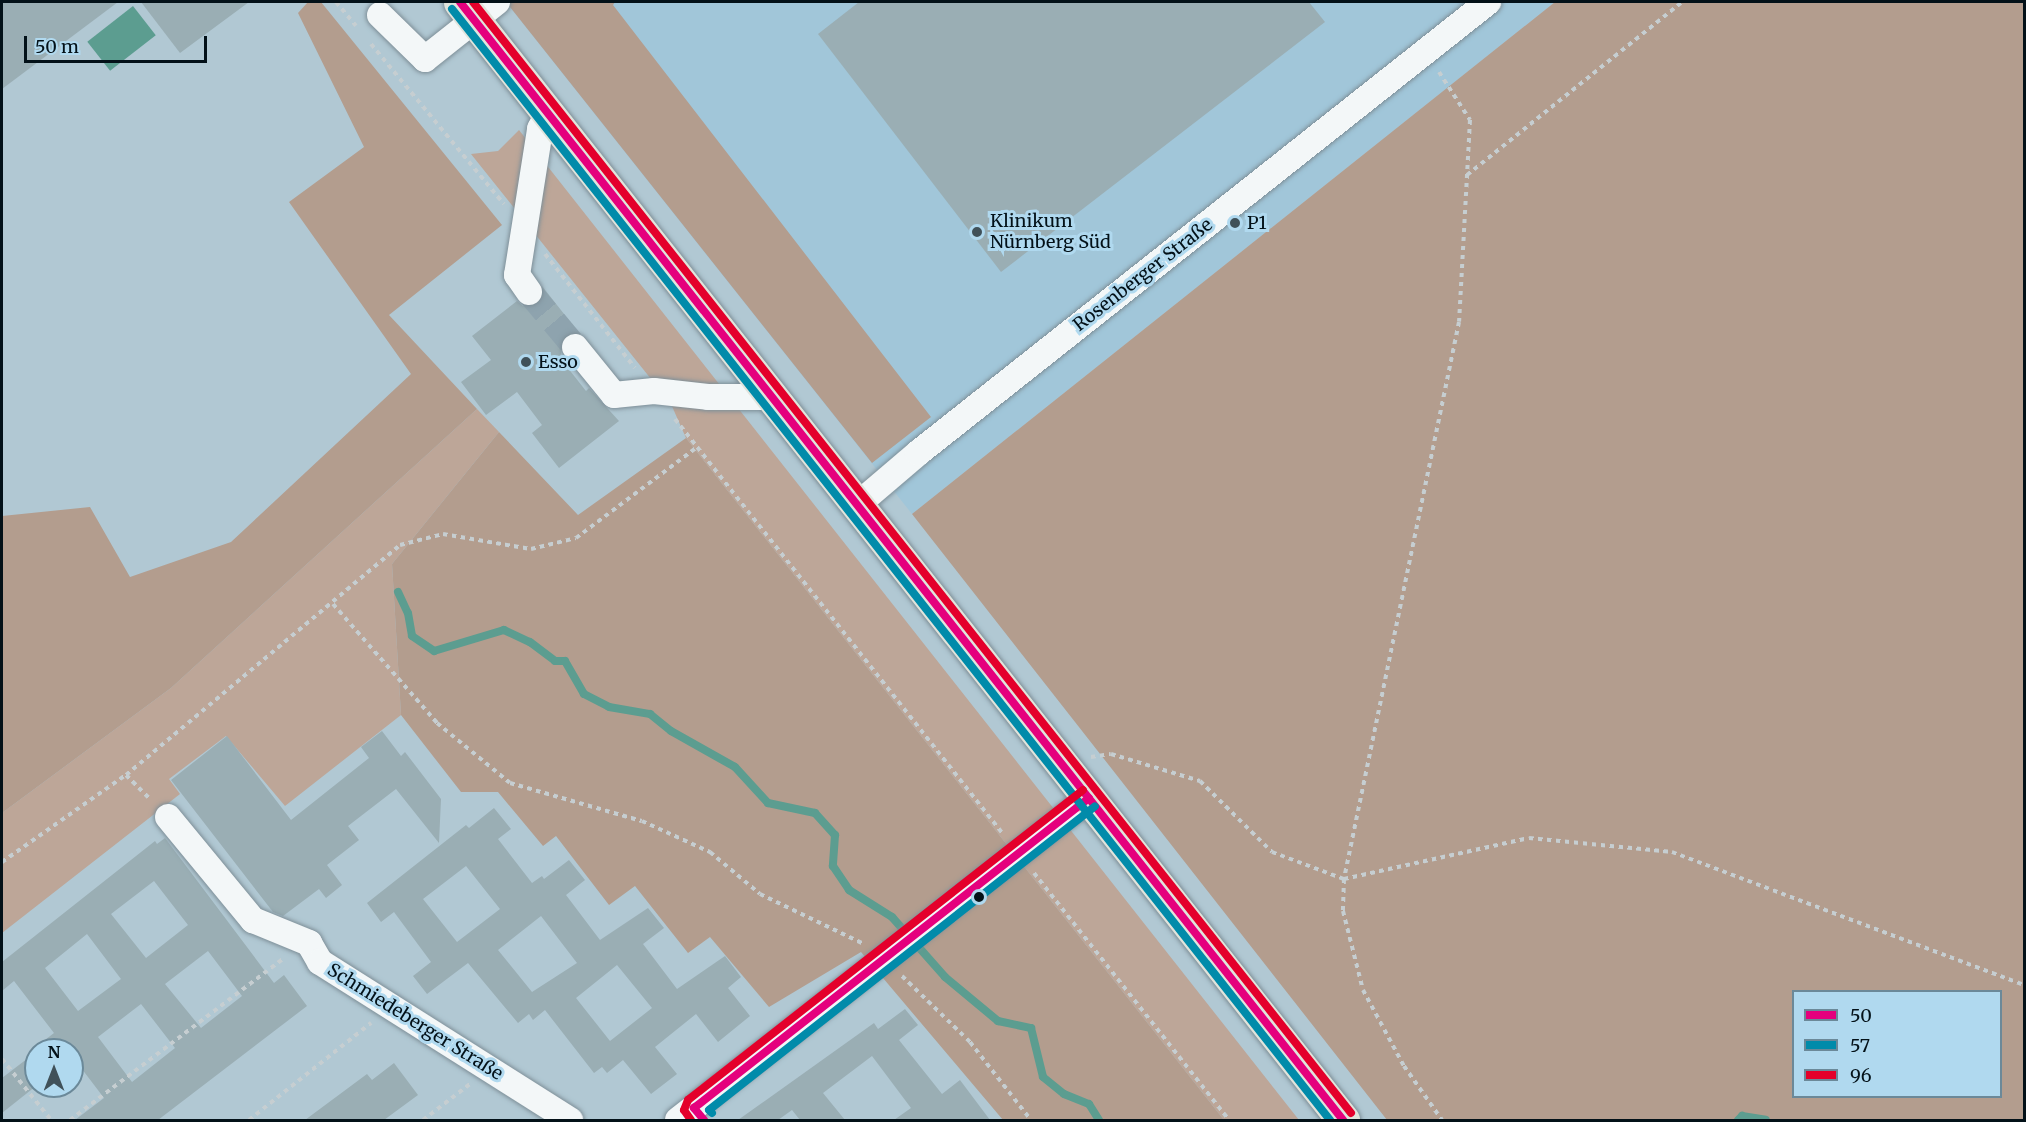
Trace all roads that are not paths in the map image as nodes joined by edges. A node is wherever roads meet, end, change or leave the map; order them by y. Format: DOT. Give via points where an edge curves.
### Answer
graph roads {
  1 [pos="1488,2"];
  2 [pos="477,8"];
  3 [pos="380,15"];
  4 [pos="547,116"];
  5 [pos="529,292"];
  6 [pos="575,347"];
  7 [pos="771,397"];
  8 [pos="856,506"];
  9 [pos="1089,798"];
  10 [pos="168,817"];
  11 [pos="692,1116"];
  12 [pos="570,1120"];
  13 [pos="1343,1120"];
  1 -- 8 [label="street, Rosenberger Straße"];
  2 -- 3 [label="street" via="425,59"];
  2 -- 4 [label="main road"];
  4 -- 5 [label="street" via="537,145 527,232 517,275"];
  4 -- 7 [label="main road"];
  6 -- 7 [label="street" via="614,394 654,391 708,397"];
  7 -- 8 [label="main road"];
  8 -- 9 [label="main road"];
  9 -- 11 [label="street"];
  9 -- 13 [label="main road"];
  10 -- 12 [label="street, Schmiedeberger Straße" via="253,920 309,943 320,962"];
}
